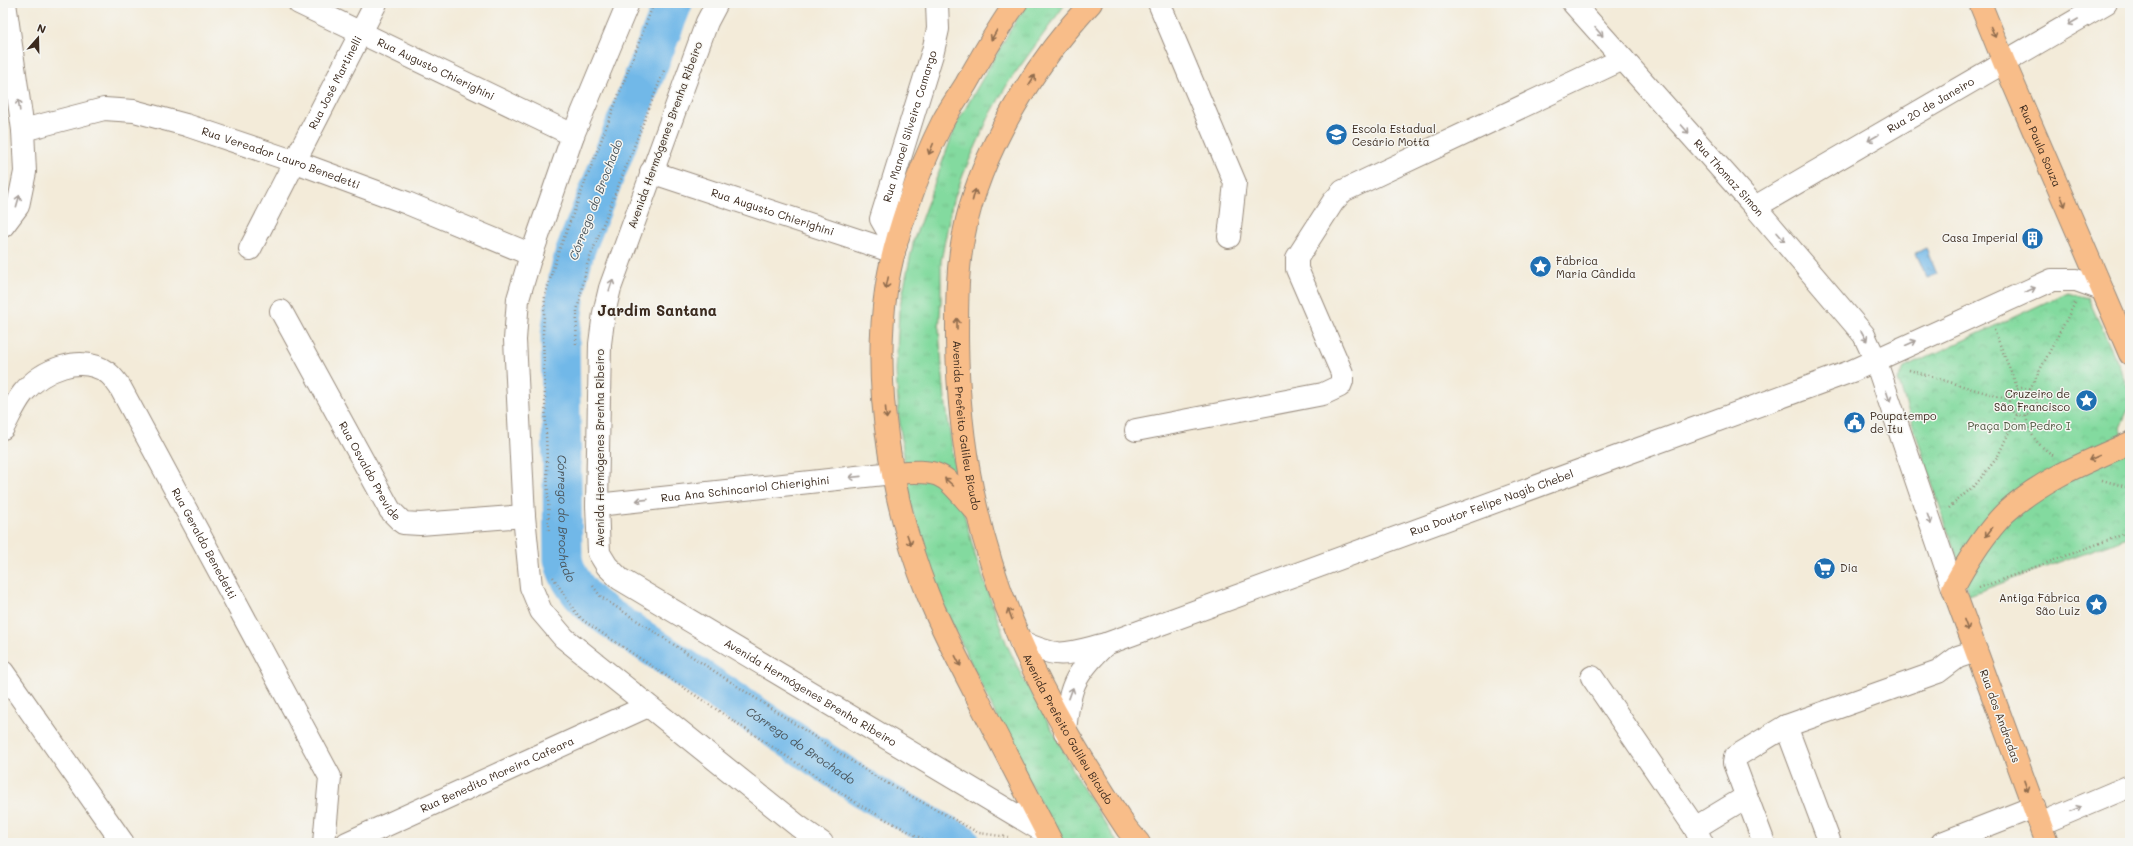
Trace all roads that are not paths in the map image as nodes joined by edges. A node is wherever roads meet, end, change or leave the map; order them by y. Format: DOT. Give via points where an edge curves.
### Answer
graph roads {
  1 [pos="5,3"];
  2 [pos="299,3"];
  3 [pos="376,3"];
  4 [pos="628,3"];
  5 [pos="717,3"];
  6 [pos="937,3"];
  7 [pos="1016,3"];
  8 [pos="1091,3"];
  9 [pos="1159,3"];
  10 [pos="1572,3"];
  11 [pos="1980,3"];
  12 [pos="2106,3"];
  13 [pos="360,33"];
  14 [pos="1623,59"];
  15 [pos="2004,62"];
  16 [pos="23,130"];
  17 [pos="573,135"];
  18 [pos="296,162"];
  19 [pos="651,172"];
  20 [pos="1755,207"];
  21 [pos="3,226"];
  22 [pos="1229,237"];
  23 [pos="250,249"];
  24 [pos="895,249"];
  25 [pos="532,255"];
  26 [pos="2101,289"];
  27 [pos="281,311"];
  28 [pos="2130,354"];
  29 [pos="1875,359"];
  30 [pos="3,428"];
  31 [pos="1136,430"];
  32 [pos="2130,442"];
  33 [pos="893,473"];
  34 [pos="598,505"];
  35 [pos="976,511"];
  36 [pos="524,516"];
  37 [pos="1954,592"];
  38 [pos="1020,641"];
  39 [pos="1106,644"];
  40 [pos="1976,650"];
  41 [pos="3,672"];
  42 [pos="1592,677"];
  43 [pos="648,706"];
  44 [pos="1786,726"];
  45 [pos="1065,732"];
  46 [pos="2130,786"];
  47 [pos="1746,797"];
  48 [pos="2040,825"];
  49 [pos="1698,836"];
  50 [pos="1049,838"];
  51 [pos="123,843"];
  52 [pos="324,843"];
  53 [pos="347,843"];
  54 [pos="822,843"];
  55 [pos="1139,843"];
  56 [pos="1764,843"];
  57 [pos="1830,843"];
  58 [pos="1942,843"];
  16 -- 1 [label="street, one-way"];
  2 -- 13 [label="street, Rua Augusto Chierighini"];
  3 -- 13 [label="street, Rua José Martinelli"];
  4 -- 17 [label="street"];
  5 -- 19 [label="street, Avenida Hermógenes Brenha Ribeiro" via="707,22"];
  6 -- 24 [label="street, Rua Manoel Silveira Camargo" via="938,29 933,51 880,219"];
  7 -- 24 [label="main road, one-way" via="1001,22 942,122 922,169"];
  35 -- 8 [label="main road, Avenida Prefeito Galileu Bicudo, one-way" via="962,435 957,388 957,310 964,234 977,186 997,139 1036,74"];
  9 -- 22 [label="street" via="1235,183"];
  10 -- 14 [label="street, Rua Thomaz Simon, one-way"];
  11 -- 15 [label="main road, Rua Paula Souza, one-way"];
  12 -- 15 [label="street, Rua 20 de Janeiro, one-way"];
  13 -- 17 [label="street, Rua Augusto Chierighini"];
  13 -- 18 [label="street, Rua José Martinelli"];
  14 -- 20 [label="street, Rua Thomaz Simon, one-way"];
  14 -- 31 [label="street" via="1343,191 1333,202 1297,258 1297,269 1342,373 1340,386 1323,394"];
  15 -- 20 [label="street, Rua 20 de Janeiro, one-way"];
  15 -- 26 [label="main road, Rua Paula Souza, one-way"];
  16 -- 18 [label="street, Rua Vereador Lauro Benedetti" via="104,109 134,111"];
  21 -- 16 [label="street, one-way" via="18,206 26,172"];
  17 -- 25 [label="street"];
  18 -- 23 [label="street, Rua José Martinelli"];
  18 -- 25 [label="street, Rua Vereador Lauro Benedetti" via="407,203"];
  19 -- 24 [label="street, Rua Augusto Chierighini"];
  34 -- 19 [label="street, Avenida Hermógenes Brenha Ribeiro, one-way" via="600,344 604,313 610,288"];
  20 -- 29 [label="street, Rua Thomaz Simon, one-way" via="1856,324"];
  24 -- 33 [label="main road, one-way" via="886,289 881,361"];
  25 -- 36 [label="street" via="518,299 515,340"];
  26 -- 28 [label="main road"];
  29 -- 26 [label="street, one-way" via="2052,280 2076,280"];
  27 -- 36 [label="street, Rua Osvaldo Previde" via="390,510 403,523"];
  29 -- 37 [label="street, one-way"];
  29 -- 39 [label="street, Rua Doutor Felipe Nagib Chebel" via="1852,371"];
  30 -- 52 [label="street, Rua Geraldo Benedetti" via="22,394 40,376 67,365 89,365 108,373 120,388 330,777"];
  32 -- 37 [label="main road, one-way" via="2075,467 2020,500 1994,525 1964,568"];
  33 -- 34 [label="street, Rua Ana Schincariol Chierighini, one-way"];
  35 -- 33 [label="main road, one-way" via="950,481 940,475 918,471"];
  33 -- 50 [label="main road, one-way" via="906,530 927,594"];
  34 -- 50 [label="street, Avenida Hermógenes Brenha Ribeiro" via="599,553 607,566 620,578"];
  38 -- 35 [label="main road, Avenida Prefeito Galileu Bicudo, one-way" via="996,578"];
  36 -- 43 [label="street" via="531,587 541,611 564,638"];
  37 -- 40 [label="main road, Rua dos Andradas, one-way"];
  38 -- 39 [label="street, Rua Doutor Felipe Nagib Chebel" via="1056,654"];
  38 -- 45 [label="main road, Avenida Prefeito Galileu Bicudo"];
  45 -- 39 [label="street, Rua Doutor Felipe Nagib Chebel, one-way" via="1068,701 1078,675"];
  40 -- 44 [label="street" via="1958,657 1938,672"];
  40 -- 48 [label="main road, Rua dos Andradas, one-way"];
  41 -- 51 [label="street"];
  42 -- 49 [label="street"];
  43 -- 53 [label="street, Rua Benedito Moreira Cafeara"];
  43 -- 54 [label="street"];
  44 -- 47 [label="street" via="1735,757 1734,763"];
  44 -- 57 [label="street"];
  45 -- 55 [label="main road, Avenida Prefeito Galileu Bicudo" via="1127,829"];
  48 -- 46 [label="street, one-way"];
  47 -- 49 [label="street"];
  47 -- 56 [label="street"];
  48 -- 58 [label="street"];
}
